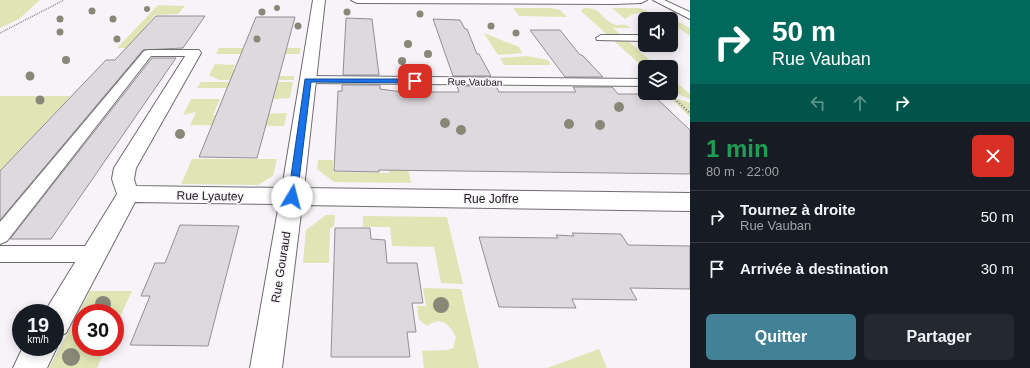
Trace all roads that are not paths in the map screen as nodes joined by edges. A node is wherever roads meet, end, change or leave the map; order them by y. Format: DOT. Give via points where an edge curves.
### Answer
graph roads {
  1 [pos="319,0"];
  2 [pos="357,0"];
  3 [pos="369,0"];
  4 [pos="641,0"];
  5 [pos="657,0"];
  6 [pos="593,1"];
  7 [pos="690,16"];
  8 [pos="601,38"];
  9 [pos="638,38"];
  10 [pos="194,53"];
  11 [pos="308,80"];
  12 [pos="638,83"];
  13 [pos="128,194"];
  14 [pos="292,197"];
  15 [pos="690,202"];
  16 [pos="0,236"];
  17 [pos="0,254"];
  18 [pos="94,254"];
  19 [pos="64,307"];
  20 [pos="36,356"];
  21 [pos="29,368"];
  22 [pos="266,368"];
  1 -- 11 [label="street, Rue Gouraud"];
  2 -- 3 [label="street"];
  3 -- 6 [label="street"];
  4 -- 6 [label="street"];
  5 -- 7 [label="lane"];
  8 -- 9 [label="lane"];
  10 -- 13 [label="street" via="125,168 123,179"];
  10 -- 16 [label="lane" via="148,53"];
  11 -- 12 [label="lane, Rue Vauban"];
  11 -- 14 [label="street, Rue Gouraud"];
  13 -- 14 [label="street, Rue Lyautey"];
  13 -- 18 [label="street"];
  14 -- 15 [label="street, Rue Joffre"];
  14 -- 22 [label="street, Rue Gouraud"];
  17 -- 18 [label="lane"];
  18 -- 19 [label="street"];
  20 -- 21 [label="street"];
}
